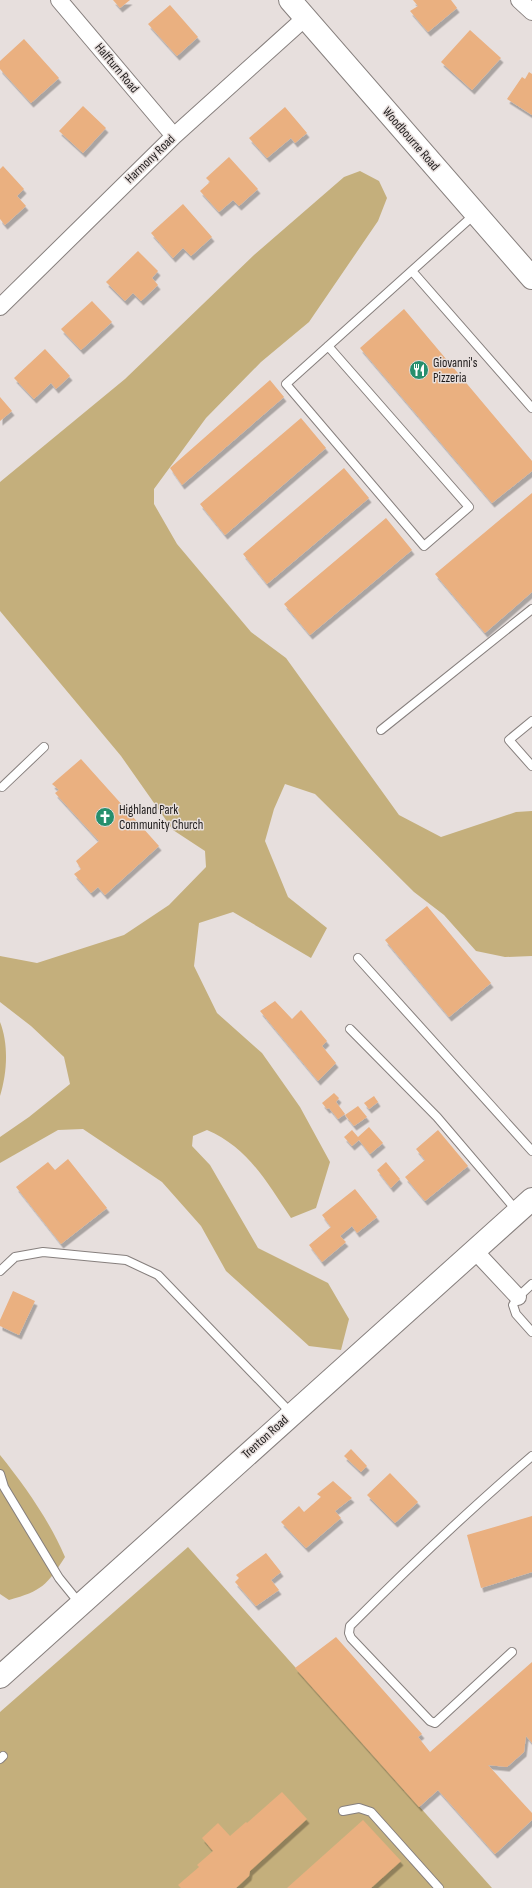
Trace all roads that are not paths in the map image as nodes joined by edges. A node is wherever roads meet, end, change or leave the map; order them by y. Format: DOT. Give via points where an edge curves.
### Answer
graph roads {
  1 [pos="59,0"];
  2 [pos="290,0"];
  3 [pos="519,0"];
  4 [pos="532,12"];
  5 [pos="305,18"];
  6 [pos="174,136"];
  7 [pos="476,213"];
  8 [pos="412,271"];
  9 [pos="532,278"];
  10 [pos="2,300"];
  11 [pos="328,346"];
  12 [pos="532,408"];
  13 [pos="532,609"];
  14 [pos="532,721"];
  15 [pos="381,730"];
  16 [pos="44,747"];
  17 [pos="532,766"];
  18 [pos="2,787"];
  19 [pos="358,958"];
  20 [pos="350,1029"];
  21 [pos="532,1151"];
  22 [pos="525,1205"];
  23 [pos="474,1250"];
  24 [pos="0,1271"];
  25 [pos="532,1284"];
  26 [pos="518,1297"];
  27 [pos="532,1332"];
  28 [pos="292,1414"];
  29 [pos="532,1456"];
  30 [pos="0,1474"];
  31 [pos="80,1605"];
  32 [pos="512,1652"];
  33 [pos="0,1677"];
  34 [pos="343,1811"];
  35 [pos="438,1888"];
  1 -- 6 [label="street, Halfturn Road"];
  2 -- 5 [label="main road, Woodbourne Road"];
  3 -- 4 [label="street"];
  5 -- 6 [label="street, Harmony Road"];
  5 -- 7 [label="main road, Woodbourne Road"];
  6 -- 10 [label="street, Harmony Road"];
  7 -- 8 [label="lane"];
  7 -- 9 [label="main road, Woodbourne Road"];
  8 -- 11 [label="lane"];
  8 -- 12 [label="lane"];
  11 -- 11 [label="lane" via="286,384 424,546 469,507"];
  13 -- 15 [label="lane"];
  14 -- 17 [label="lane" via="509,740"];
  16 -- 18 [label="lane"];
  19 -- 21 [label="lane"];
  20 -- 22 [label="lane"];
  22 -- 23 [label="main road, Trenton Road"];
  23 -- 26 [label="street"];
  23 -- 28 [label="main road, Trenton Road"];
  24 -- 28 [label="lane" via="15,1257 42,1252 126,1260 158,1275"];
  25 -- 26 [label="lane"];
  26 -- 27 [label="lane" via="513,1305 514,1309"];
  28 -- 31 [label="main road, Trenton Road"];
  29 -- 32 [label="lane" via="419,1557 350,1626 349,1632 351,1638 430,1721 435,1723"];
  30 -- 31 [label="lane" via="4,1487 59,1578"];
  31 -- 33 [label="main road, Trenton Road"];
  34 -- 35 [label="lane" via="359,1808 371,1812"];
}
